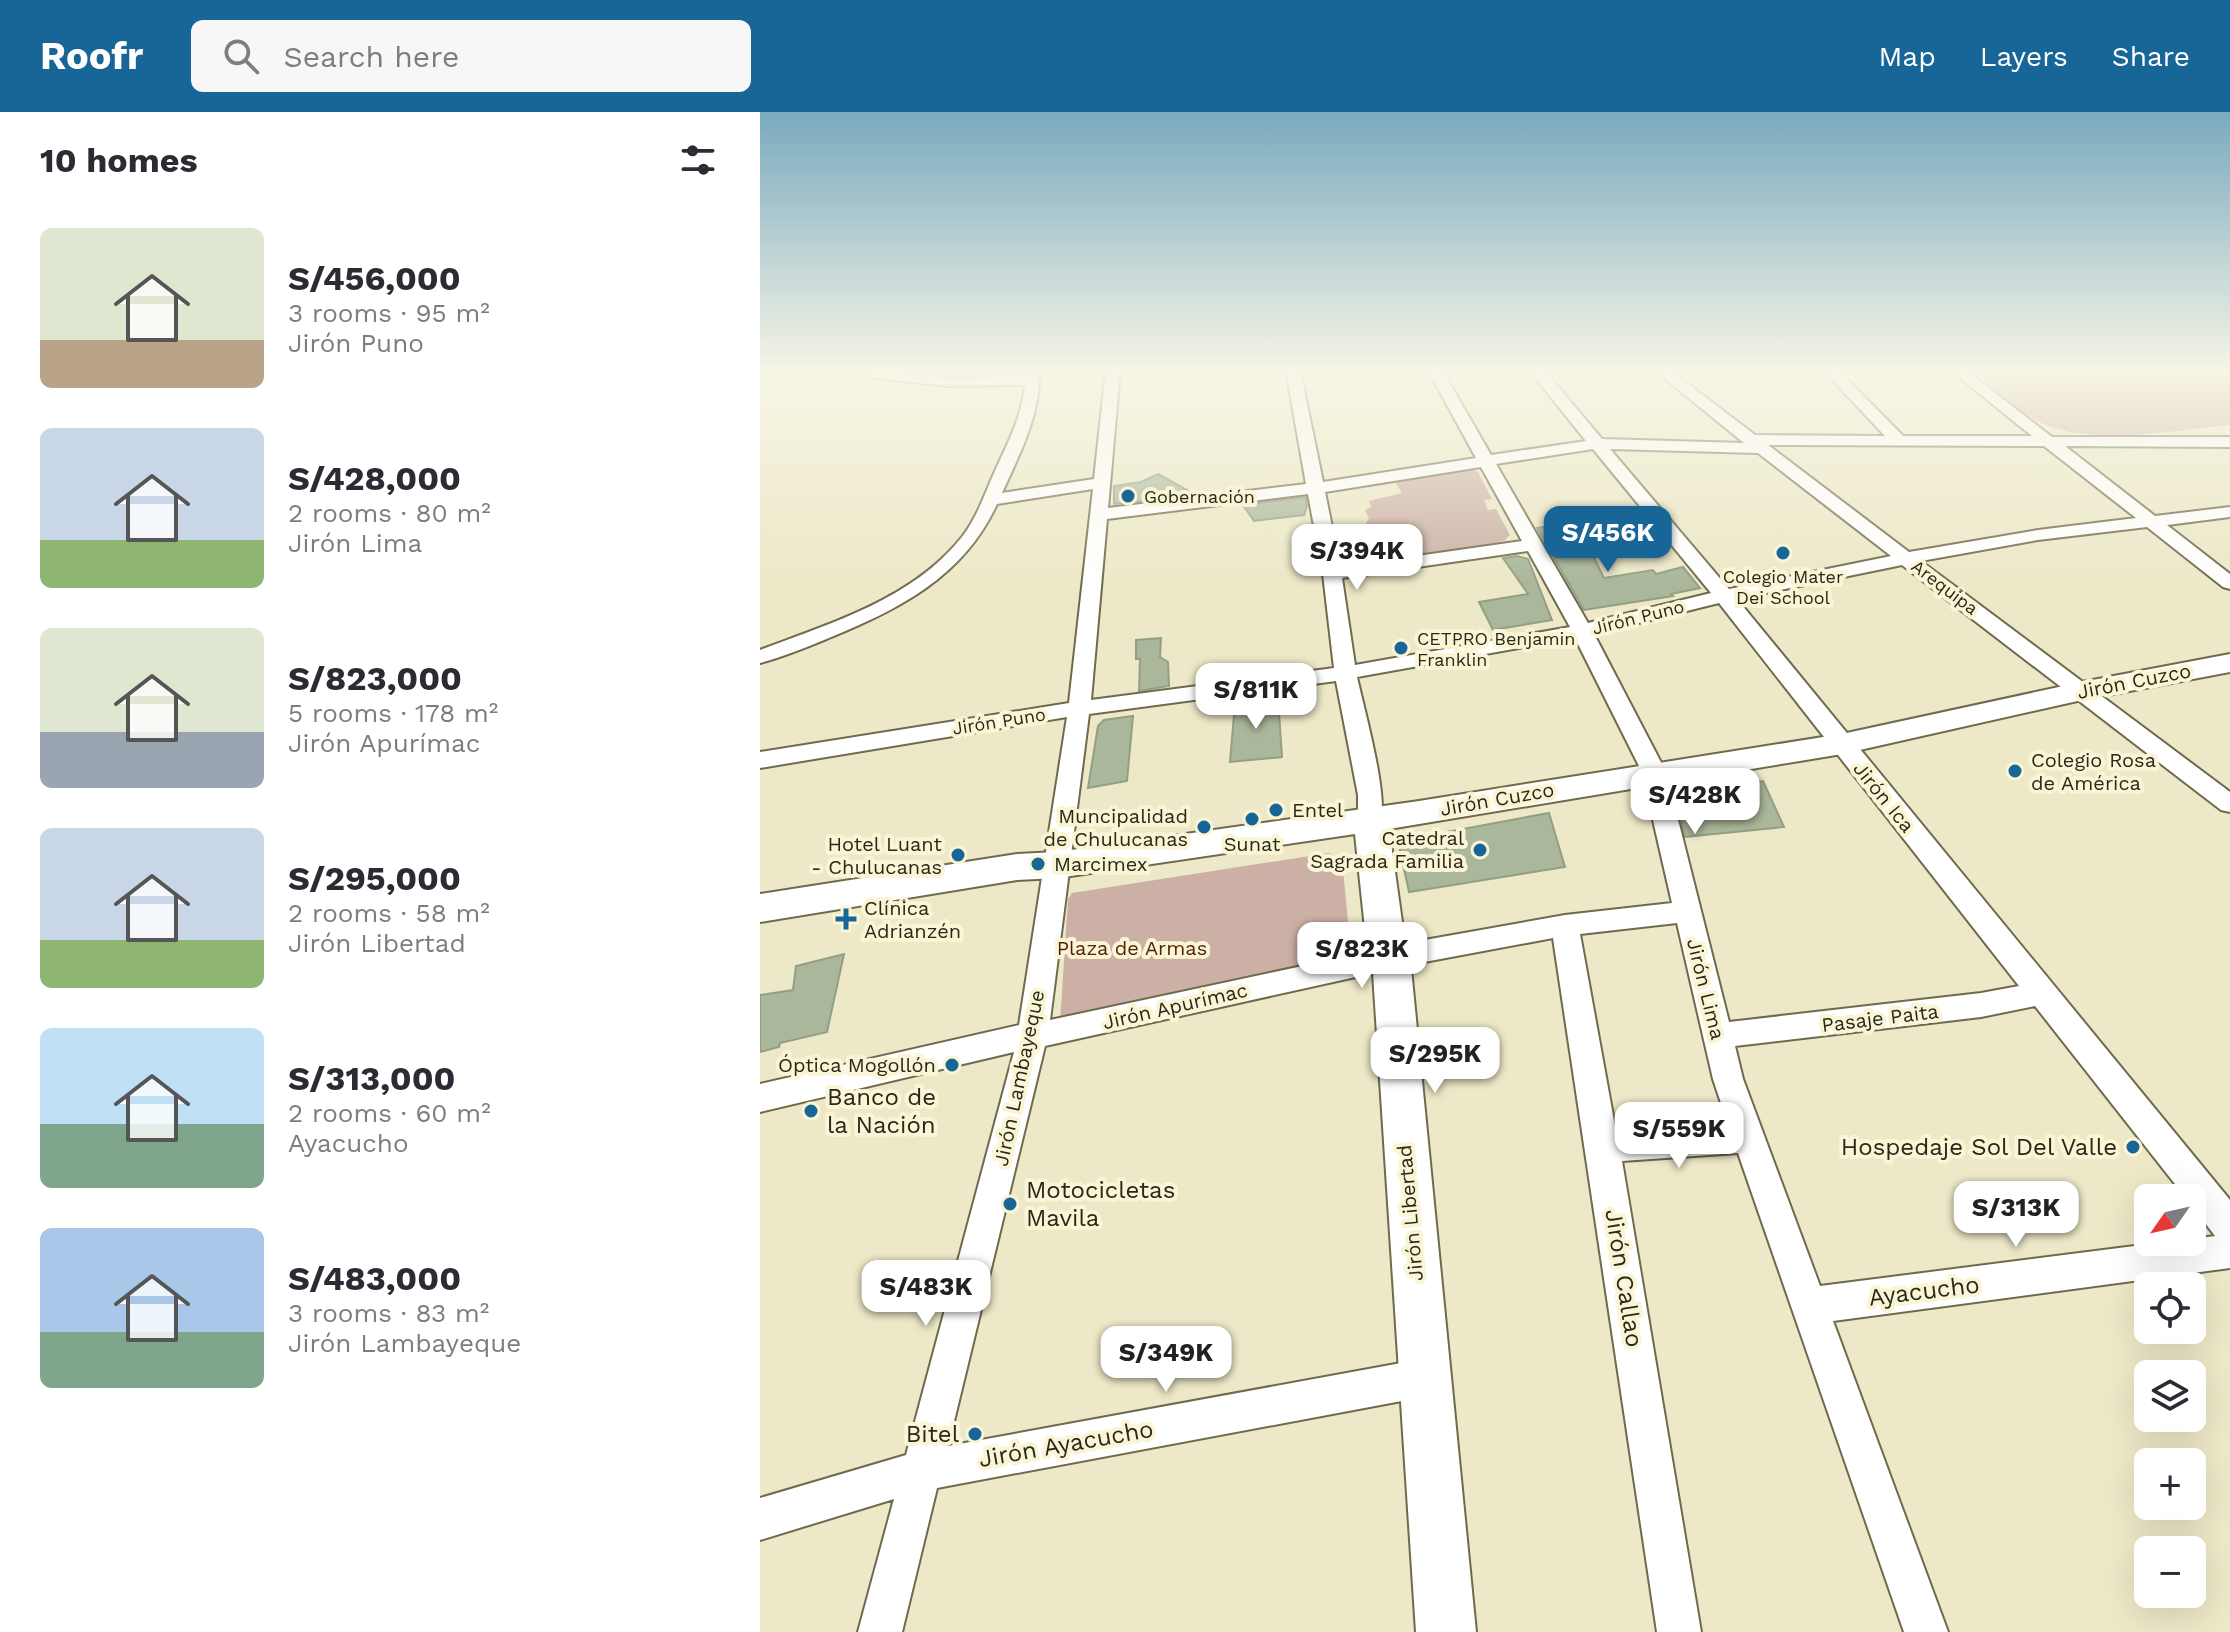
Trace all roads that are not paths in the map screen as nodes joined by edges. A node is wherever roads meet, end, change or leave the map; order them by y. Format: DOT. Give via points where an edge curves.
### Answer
graph roads {
  1 [pos="1015,441"];
  2 [pos="1105,441"];
  3 [pos="1306,441"];
  4 [pos="1475,441"];
  5 [pos="1593,441"];
  6 [pos="1751,441"];
  7 [pos="1842,441"];
  8 [pos="2050,441"];
  9 [pos="2133,441"];
  10 [pos="2230,442"];
  11 [pos="1595,444"];
  12 [pos="1755,444"];
  13 [pos="1486,461"];
  14 [pos="1101,483"];
  15 [pos="1315,488"];
  16 [pos="990,500"];
  17 [pos="2230,512"];
  18 [pos="1097,515"];
  19 [pos="2148,521"];
  20 [pos="1531,545"];
  21 [pos="1907,558"];
  22 [pos="1332,574"];
  23 [pos="2230,583"];
  24 [pos="1724,596"];
  25 [pos="1582,631"];
  26 [pos="760,657"];
  27 [pos="2230,663"];
  28 [pos="1345,673"];
  29 [pos="2082,691"];
  30 [pos="1079,708"];
  31 [pos="1842,744"];
  32 [pos="760,760"];
  33 [pos="1654,772"];
  34 [pos="2230,804"];
  35 [pos="1370,819"];
  36 [pos="1057,865"];
  37 [pos="760,908"];
  38 [pos="1688,912"];
  39 [pos="1565,925"];
  40 [pos="1391,958"];
  41 [pos="2041,993"];
  42 [pos="1718,1036"];
  43 [pos="1031,1037"];
  44 [pos="760,1098"];
  45 [pos="1750,1137"];
  46 [pos="1603,1148"];
  47 [pos="2230,1227"];
  48 [pos="2230,1251"];
  49 [pos="1809,1306"];
  50 [pos="1423,1378"];
  51 [pos="921,1471"];
  52 [pos="760,1519"];
  53 [pos="880,1632"];
  54 [pos="1446,1632"];
  55 [pos="1679,1632"];
  56 [pos="1926,1632"];
  1 -- 16 [label="street"];
  2 -- 14 [label="street, Jirón Lambayeque"];
  3 -- 15 [label="street, Jirón Libertad"];
  4 -- 13 [label="street, Jirón Lima"];
  5 -- 11 [label="street, Jirón Ica"];
  6 -- 12 [label="street, Arequipa"];
  7 -- 12 [label="street"];
  8 -- 19 [label="street"];
  9 -- 10 [label="street"];
  11 -- 12 [label="street"];
  11 -- 13 [label="street"];
  11 -- 24 [label="street, Jirón Ica"];
  12 -- 21 [label="street, Arequipa"];
  13 -- 15 [label="street"];
  13 -- 20 [label="street, Jirón Lima"];
  14 -- 16 [label="street"];
  14 -- 18 [label="street, Jirón Lambayeque"];
  15 -- 18 [label="street"];
  15 -- 22 [label="street, Jirón Libertad"];
  16 -- 26 [label="street" via="968,541 925,580 854,619"];
  17 -- 19 [label="street, Jirón Puno"];
  18 -- 30 [label="street, Jirón Lambayeque"];
  19 -- 21 [label="street, Jirón Puno"];
  19 -- 23 [label="street"];
  20 -- 22 [label="street"];
  20 -- 25 [label="street, Jirón Lima"];
  21 -- 24 [label="street, Jirón Puno"];
  21 -- 29 [label="street, Arequipa"];
  22 -- 28 [label="street, Jirón Libertad"];
  24 -- 25 [label="street, Jirón Puno"];
  24 -- 31 [label="street, Jirón Ica"];
  25 -- 28 [label="street, Jirón Puno"];
  25 -- 33 [label="street, Jirón Lima"];
  27 -- 29 [label="street, Jirón Cuzco"];
  28 -- 30 [label="street, Jirón Puno"];
  28 -- 35 [label="street, Jirón Libertad" via="1370,795"];
  29 -- 31 [label="street, Jirón Cuzco"];
  29 -- 34 [label="street, Arequipa"];
  30 -- 32 [label="street, Jirón Puno"];
  30 -- 36 [label="street, Jirón Lambayeque"];
  31 -- 33 [label="street, Jirón Cuzco"];
  31 -- 41 [label="street, Jirón Ica"];
  33 -- 35 [label="street, Jirón Cuzco"];
  33 -- 38 [label="street, Jirón Lima"];
  35 -- 36 [label="street, Jirón Cuzco"];
  35 -- 40 [label="street, Jirón Libertad"];
  36 -- 37 [label="street, Jirón Cuzco"];
  36 -- 43 [label="street, Jirón Lambayeque"];
  38 -- 39 [label="street, Jirón Apurímac"];
  38 -- 42 [label="street, Jirón Lima"];
  39 -- 40 [label="street, Jirón Apurímac"];
  39 -- 46 [label="street, Jirón Callao"];
  40 -- 43 [label="street, Jirón Apurímac"];
  40 -- 50 [label="street, Jirón Libertad"];
  41 -- 42 [label="street, Pasaje Paita"];
  41 -- 47 [label="street, Jirón Ica"];
  42 -- 45 [label="street, Jirón Lima"];
  43 -- 44 [label="street, Jirón Apurímac"];
  43 -- 51 [label="street, Jirón Lambayeque"];
  45 -- 46 [label="street"];
  45 -- 49 [label="street, Jirón Lima"];
  46 -- 55 [label="street, Jirón Callao"];
  48 -- 49 [label="street, Ayacucho"];
  49 -- 56 [label="street, Jirón Lima"];
  50 -- 51 [label="street, Jirón Ayacucho"];
  50 -- 54 [label="street, Jirón Libertad"];
  51 -- 52 [label="street, Jirón Ayacucho"];
  51 -- 53 [label="street, Jirón Lambayeque"];
}
